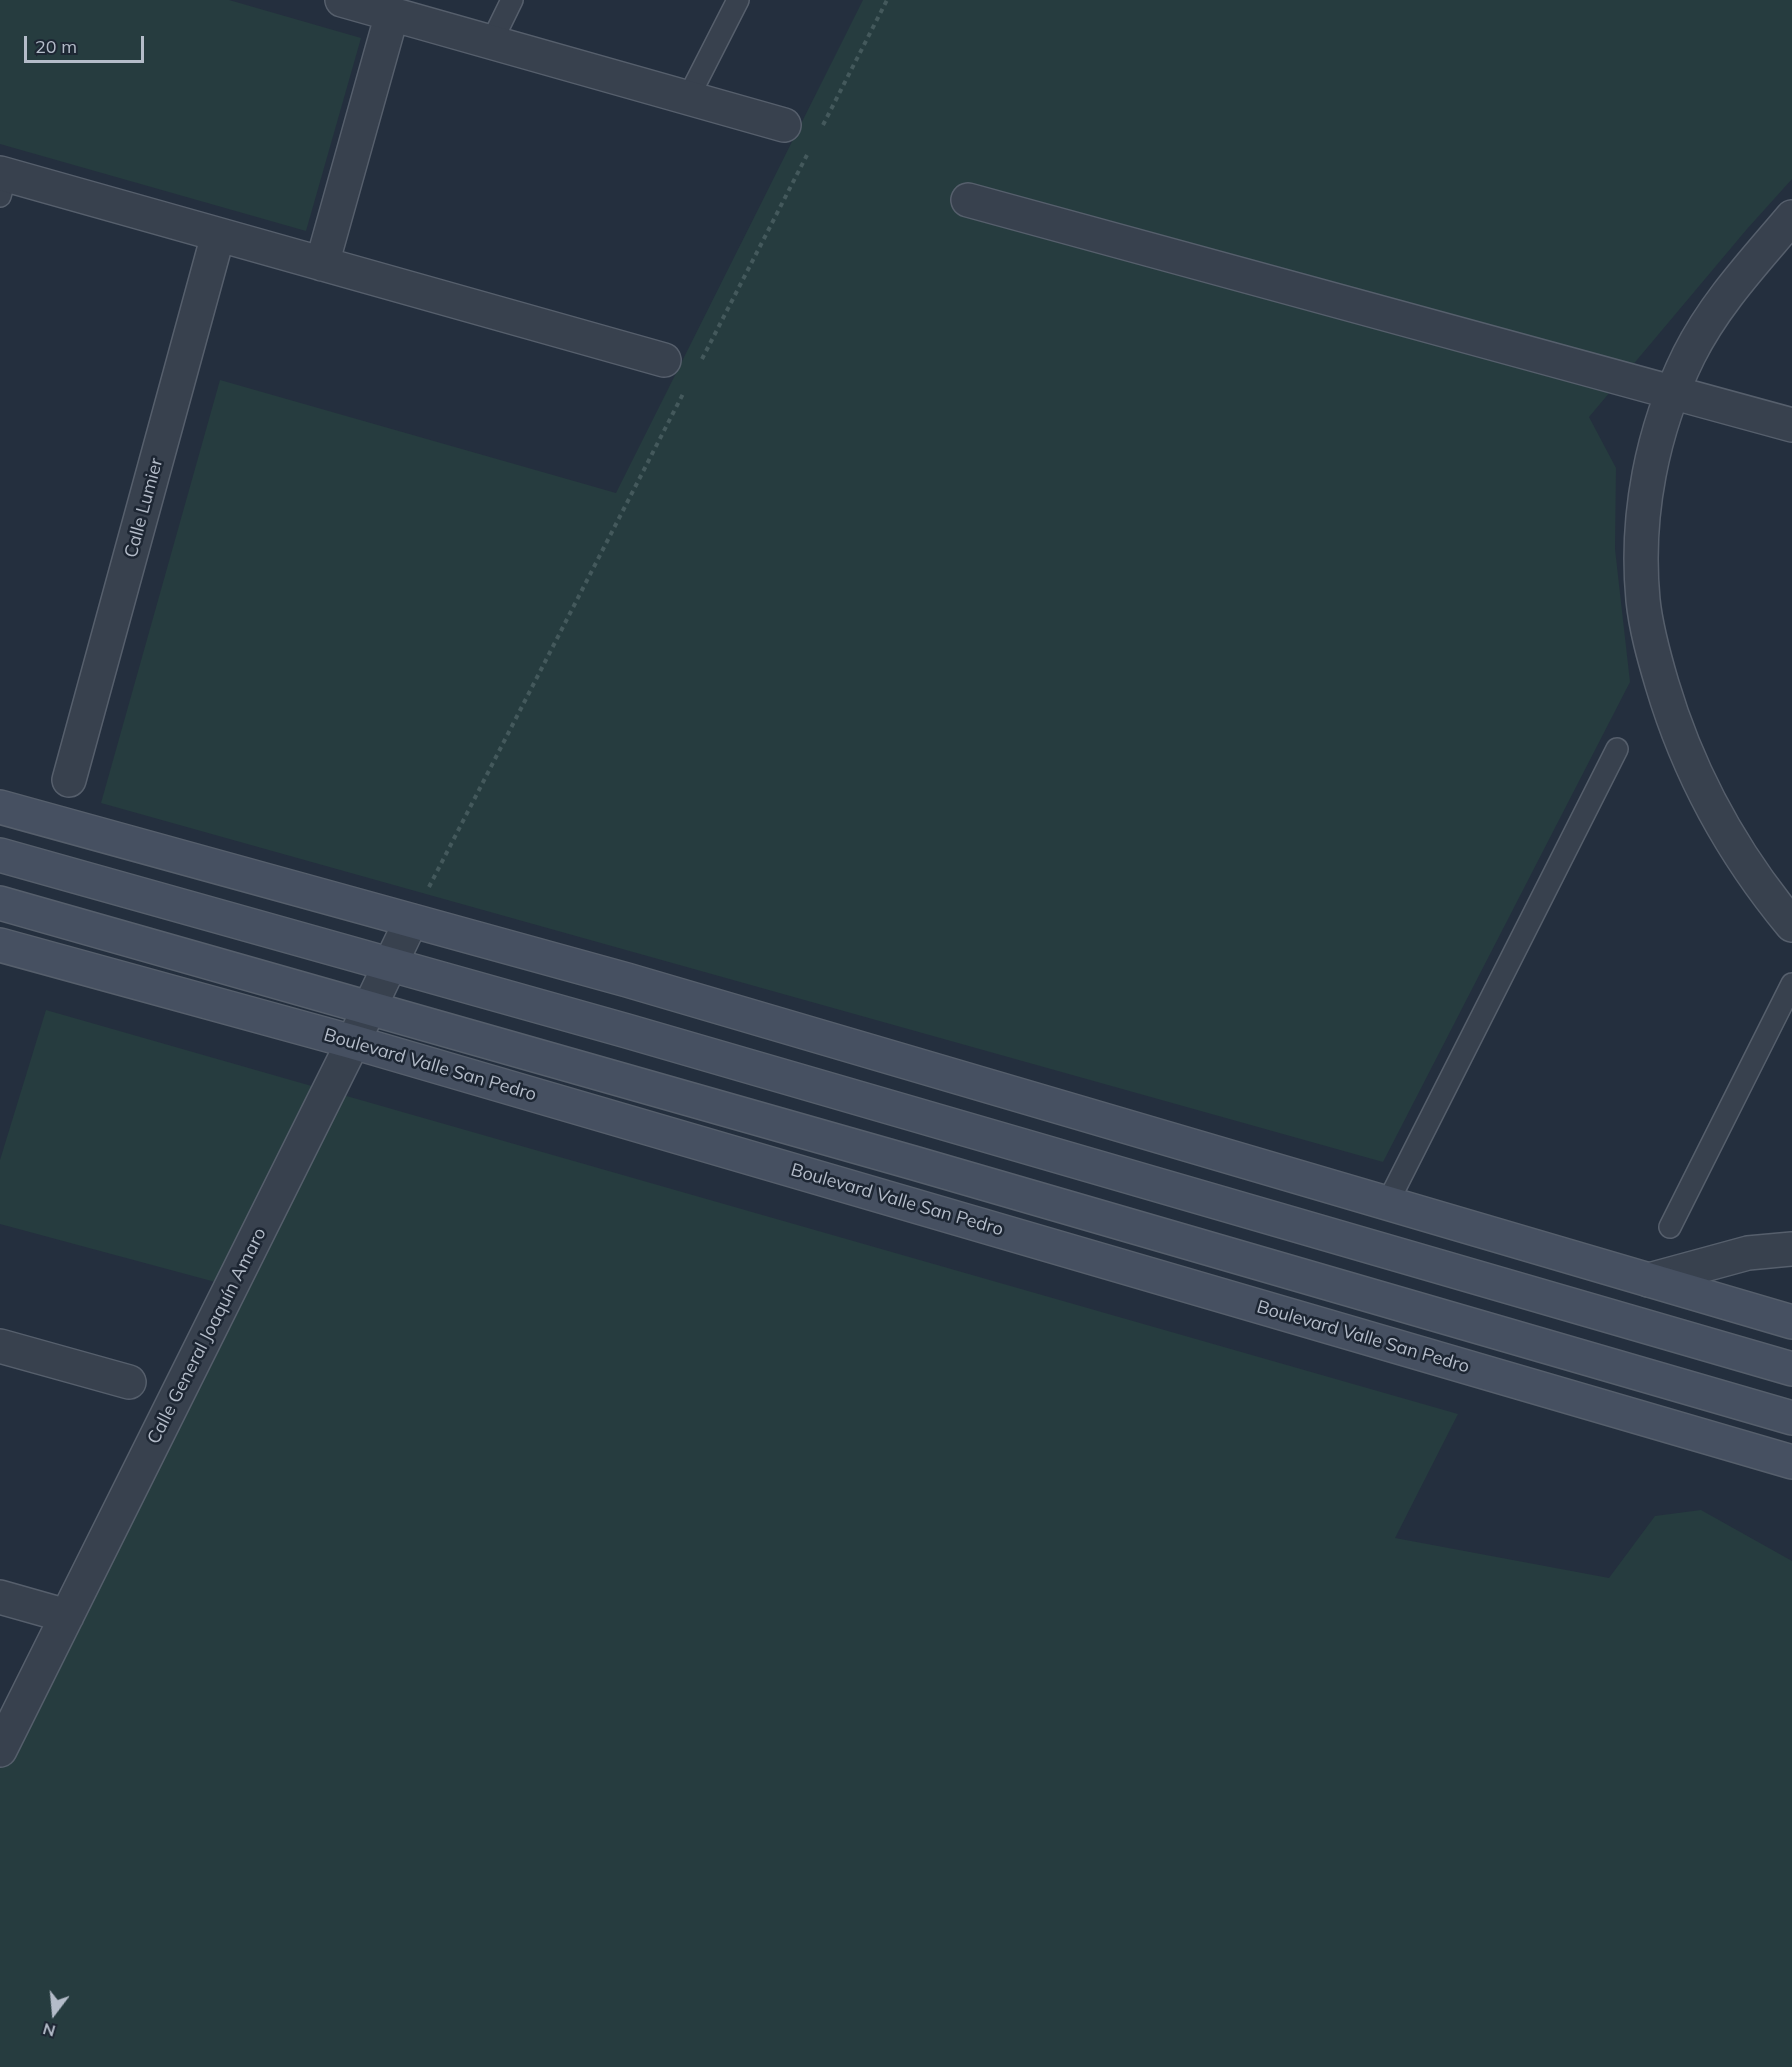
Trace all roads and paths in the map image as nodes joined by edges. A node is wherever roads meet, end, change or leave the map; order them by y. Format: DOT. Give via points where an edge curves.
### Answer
graph roads {
  1 [pos="342,0"];
  2 [pos="512,0"];
  3 [pos="738,0"];
  4 [pos="887,0"];
  5 [pos="392,14"];
  6 [pos="491,43"];
  7 [pos="688,98"];
  8 [pos="784,125"];
  9 [pos="822,127"];
  10 [pos="811,148"];
  11 [pos="2,181"];
  12 [pos="969,200"];
  13 [pos="1792,217"];
  14 [pos="218,235"];
  15 [pos="322,264"];
  16 [pos="664,360"];
  17 [pos="701,360"];
  18 [pos="685,392"];
  19 [pos="1672,392"];
  20 [pos="1792,425"];
  21 [pos="1617,749"];
  22 [pos="69,780"];
  23 [pos="0,807"];
  24 [pos="0,855"];
  25 [pos="0,903"];
  26 [pos="411,921"];
  27 [pos="1792,926"];
  28 [pos="0,945"];
  29 [pos="391,964"];
  30 [pos="1792,984"];
  31 [pos="368,1008"];
  32 [pos="353,1042"];
  33 [pos="914,1163"];
  34 [pos="902,1201"];
  35 [pos="1387,1204"];
  36 [pos="1670,1227"];
  37 [pos="1792,1249"];
  38 [pos="1649,1280"];
  39 [pos="1792,1322"];
  40 [pos="0,1346"];
  41 [pos="1792,1369"];
  42 [pos="129,1382"];
  43 [pos="1792,1418"];
  44 [pos="1792,1462"];
  45 [pos="0,1597"];
  46 [pos="66,1616"];
  47 [pos="0,1750"];
  1 -- 5 [label="street"];
  2 -- 6 [label="lane"];
  3 -- 7 [label="lane"];
  4 -- 9 [label="path"];
  5 -- 6 [label="street"];
  5 -- 15 [label="street"];
  6 -- 7 [label="street"];
  7 -- 8 [label="street"];
  10 -- 17 [label="path"];
  11 -- 14 [label="street"];
  12 -- 19 [label="street"];
  13 -- 19 [label="street" via="1711,316"];
  14 -- 15 [label="street"];
  14 -- 22 [label="street, Calle Lumier"];
  15 -- 16 [label="street"];
  18 -- 26 [label="path"];
  19 -- 20 [label="street"];
  19 -- 27 [label="street" via="1647,482 1641,541 1643,601 1654,658 1696,777 1728,837"];
  21 -- 35 [label="lane"];
  23 -- 26 [label="main road"];
  24 -- 29 [label="main road"];
  25 -- 31 [label="main road"];
  26 -- 29 [label="street, Calle General Joaquín Amaro"];
  26 -- 35 [label="main road"];
  28 -- 32 [label="main road, Boulevard Valle San Pedro"];
  29 -- 31 [label="street, Calle General Joaquín Amaro"];
  29 -- 41 [label="main road"];
  30 -- 36 [label="lane"];
  31 -- 32 [label="street, Calle General Joaquín Amaro"];
  31 -- 33 [label="main road"];
  32 -- 34 [label="main road, Boulevard Valle San Pedro"];
  32 -- 46 [label="street, Calle General Joaquín Amaro"];
  33 -- 34 [label="main road"];
  33 -- 43 [label="main road"];
  34 -- 44 [label="main road, Boulevard Valle San Pedro"];
  35 -- 38 [label="main road"];
  37 -- 38 [label="street" via="1748,1253"];
  38 -- 39 [label="main road"];
  40 -- 42 [label="street"];
  45 -- 46 [label="street"];
  46 -- 47 [label="street, Calle General Joaquín Amaro"];
}
